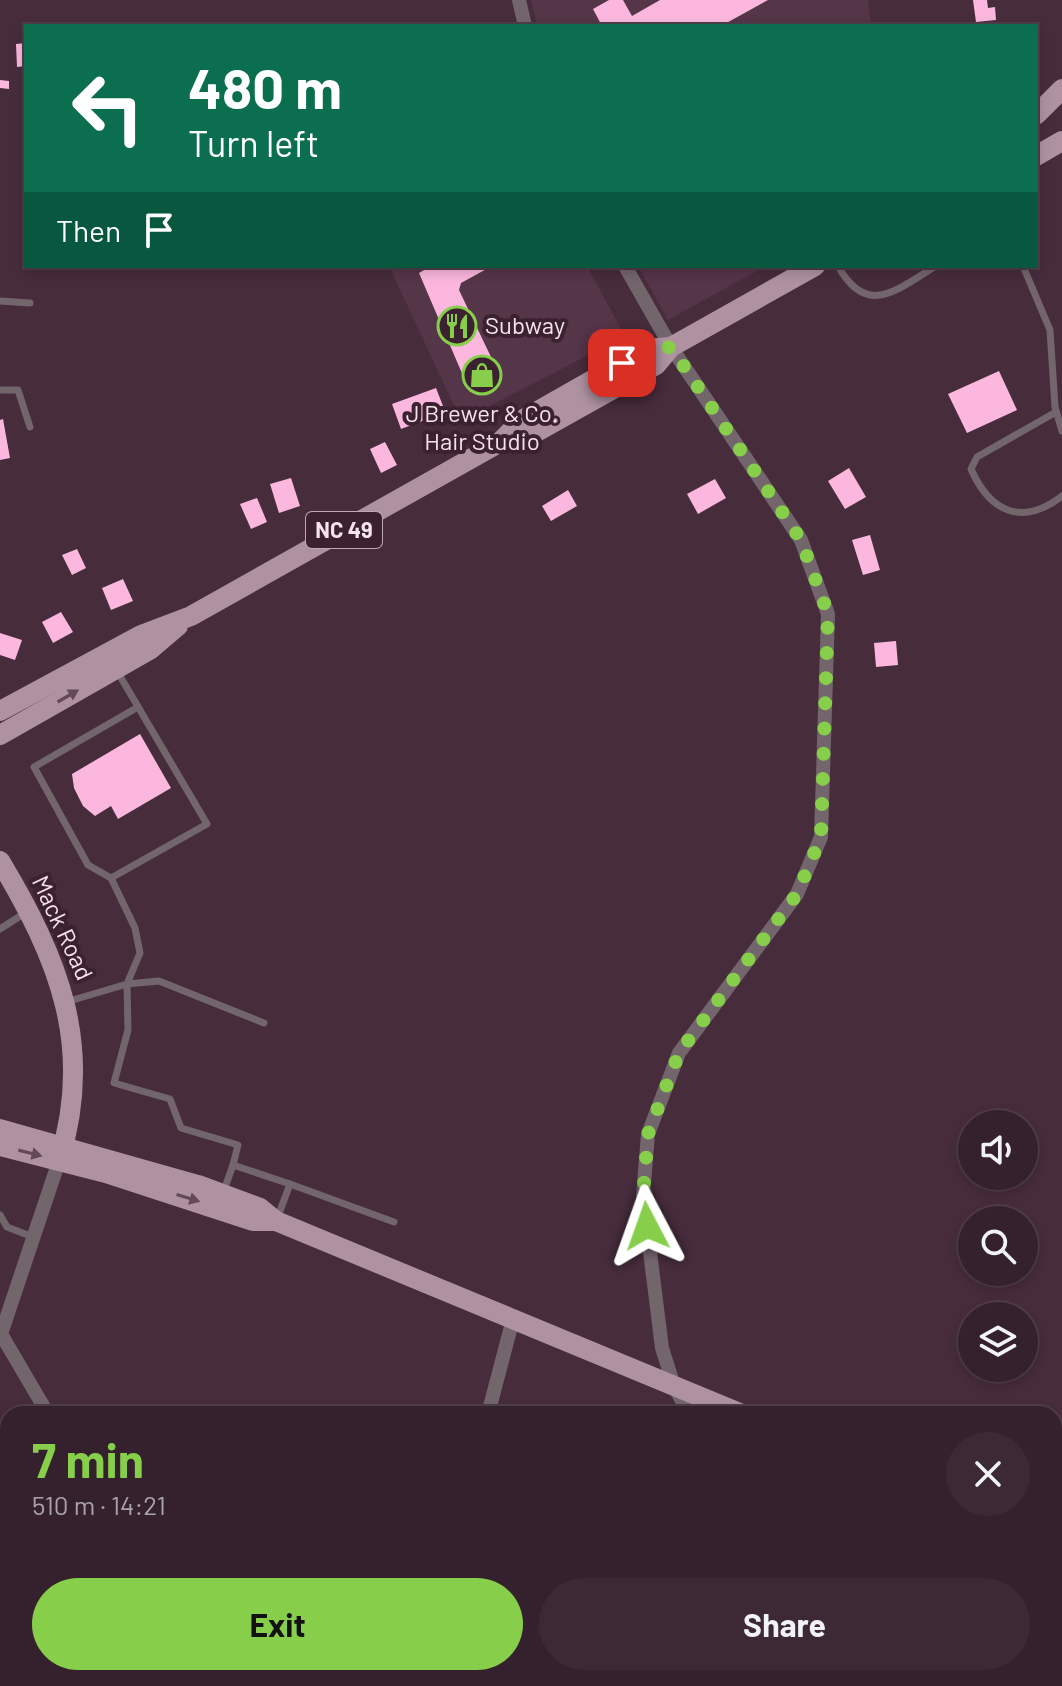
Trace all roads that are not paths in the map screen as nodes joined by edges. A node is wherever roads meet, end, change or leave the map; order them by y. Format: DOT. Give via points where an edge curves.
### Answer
graph roads {
  1 [pos="519,0"];
  2 [pos="525,24"];
  3 [pos="1062,89"];
  4 [pos="1038,113"];
  5 [pos="1062,141"];
  6 [pos="1038,155"];
  7 [pos="626,268"];
  8 [pos="811,268"];
  9 [pos="839,268"];
  10 [pos="932,268"];
  11 [pos="1024,268"];
  12 [pos="0,301"];
  13 [pos="30,303"];
  14 [pos="671,347"];
  15 [pos="0,390"];
  16 [pos="1056,412"];
  17 [pos="30,427"];
  18 [pos="1062,431"];
  19 [pos="1062,496"];
  20 [pos="191,616"];
  21 [pos="116,669"];
  22 [pos="138,707"];
  23 [pos="0,711"];
  24 [pos="0,735"];
  25 [pos="0,861"];
  26 [pos="111,878"];
  27 [pos="29,910"];
  28 [pos="0,929"];
  29 [pos="127,984"];
  30 [pos="66,1002"];
  31 [pos="264,1023"];
  32 [pos="0,1129"];
  33 [pos="0,1146"];
  34 [pos="62,1153"];
  35 [pos="233,1165"];
  36 [pos="290,1184"];
  37 [pos="223,1193"];
  38 [pos="0,1215"];
  39 [pos="276,1221"];
  40 [pos="394,1222"];
  41 [pos="4,1230"];
  42 [pos="35,1237"];
  43 [pos="513,1319"];
  44 [pos="0,1334"];
  45 [pos="674,1386"];
  46 [pos="43,1406"];
  47 [pos="490,1406"];
  48 [pos="685,1406"];
  49 [pos="723,1406"];
  1 -- 2 [label="street"];
  3 -- 4 [label="main road"];
  5 -- 6 [label="main road"];
  7 -- 14 [label="street"];
  8 -- 14 [label="main road, NC 49"];
  9 -- 10 [label="lane" via="849,286 863,296 877,297"];
  11 -- 16 [label="lane" via="1050,330"];
  12 -- 13 [label="lane"];
  14 -- 20 [label="main road, NC 49" via="647,349 522,420 497,444"];
  14 -- 45 [label="street" via="801,540 828,614 821,837 797,894 679,1053 648,1134 643,1196 662,1348"];
  15 -- 17 [label="lane" via="18,390"];
  16 -- 18 [label="lane"];
  16 -- 19 [label="lane" via="977,457 971,469 986,497 1013,512 1047,508"];
  20 -- 21 [label="main road, NC 49"];
  20 -- 23 [label="main road, NC 49" via="141,635"];
  21 -- 22 [label="lane"];
  24 -- 21 [label="main road, NC 49, one-way"];
  22 -- 26 [label="lane" via="207,824"];
  22 -- 26 [label="lane" via="34,767 88,865"];
  25 -- 27 [label="main road, Mack Road"];
  26 -- 29 [label="lane" via="135,928 140,953"];
  27 -- 28 [label="lane"];
  27 -- 30 [label="main road, Mack Road"];
  29 -- 30 [label="lane"];
  29 -- 31 [label="lane" via="159,981"];
  29 -- 35 [label="lane" via="128,1030 114,1083 170,1099 181,1128 238,1145"];
  30 -- 34 [label="main road, Mack Road" via="74,1078"];
  32 -- 34 [label="main road"];
  33 -- 34 [label="main road, one-way"];
  34 -- 37 [label="main road"];
  34 -- 39 [label="main road, one-way" via="253,1221"];
  34 -- 42 [label="street"];
  35 -- 36 [label="lane"];
  35 -- 37 [label="lane"];
  36 -- 39 [label="lane"];
  36 -- 40 [label="lane"];
  37 -- 39 [label="main road" via="260,1208"];
  38 -- 41 [label="lane"];
  39 -- 43 [label="main road"];
  41 -- 42 [label="lane"];
  42 -- 44 [label="street"];
  43 -- 45 [label="main road"];
  43 -- 47 [label="street"];
  44 -- 46 [label="street"];
  45 -- 48 [label="street"];
  45 -- 49 [label="main road"];
}
